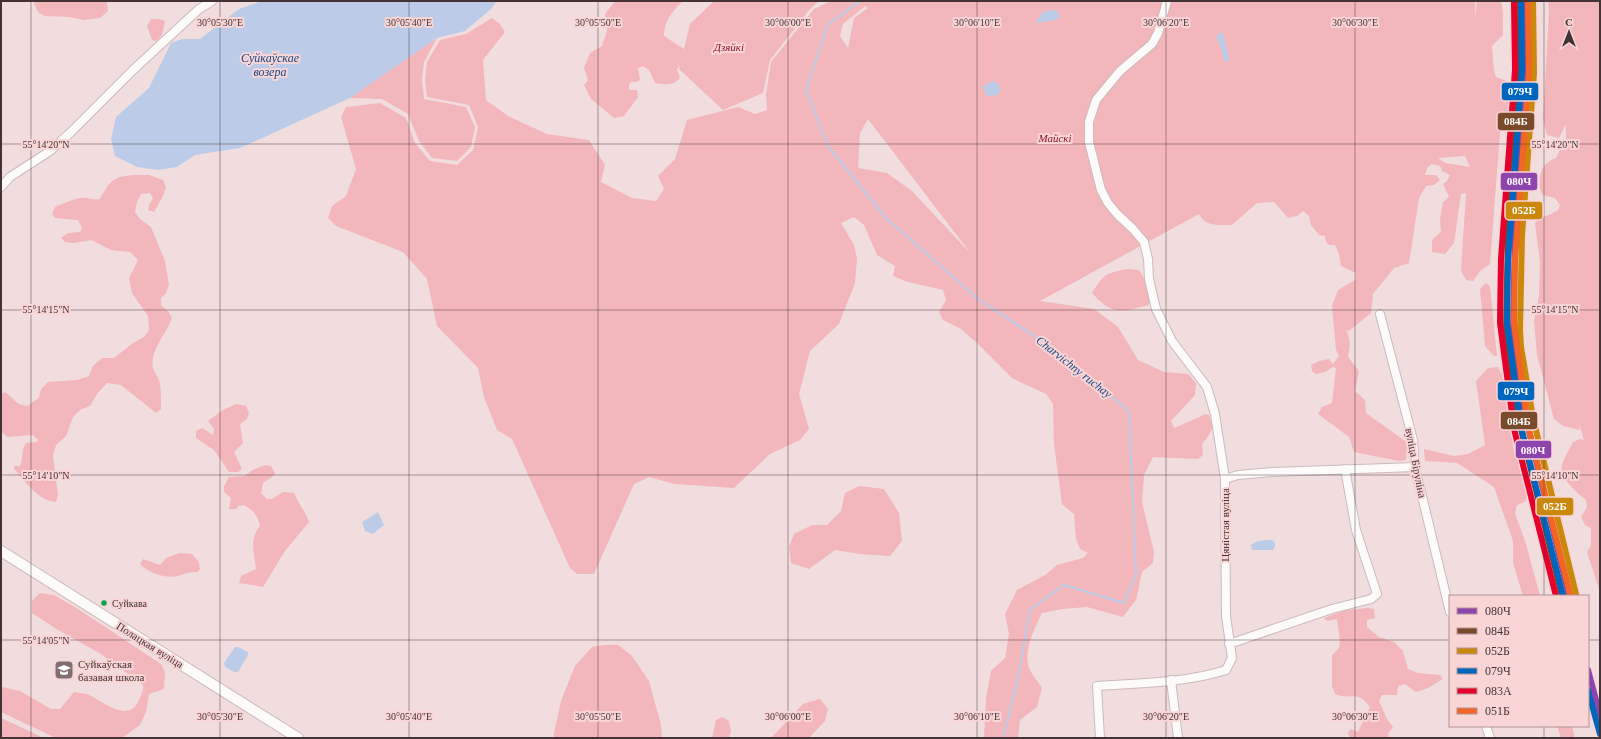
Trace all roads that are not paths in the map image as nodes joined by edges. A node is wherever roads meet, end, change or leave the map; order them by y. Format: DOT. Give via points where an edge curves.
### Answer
graph roads {
  1 [pos="212,1"];
  2 [pos="1167,1"];
  3 [pos="1,187"];
  4 [pos="1380,314"];
  5 [pos="1415,467"];
  6 [pos="1345,468"];
  7 [pos="1225,478"];
  8 [pos="1,551"];
  9 [pos="1449,608"];
  10 [pos="1229,644"];
  11 [pos="1171,680"];
  12 [pos="1486,727"];
  13 [pos="298,738"];
  14 [pos="1100,738"];
  15 [pos="1178,738"];
  16 [pos="1490,738"];
  1 -- 3 [label="street" via="199,9 132,70 66,137 50,151 10,176"];
  2 -- 7 [label="street" via="1158,33 1152,44 1120,72 1096,100 1089,122 1089,142 1101,190 1117,214 1144,242 1156,309 1172,341 1207,387 1215,414"];
  4 -- 5 [label="street, вуліца Біруліна" via="1413,440"];
  5 -- 6 [label="street, Цяністая вуліца"];
  5 -- 9 [label="street, вуліца Біруліна"];
  6 -- 7 [label="street, Цяністая вуліца"];
  6 -- 10 [label="street" via="1356,530 1377,594 1372,599 1332,609"];
  7 -- 10 [label="street, Цяністая вуліца" via="1226,616"];
  8 -- 13 [label="main road, Полацкая вуліца"];
  10 -- 11 [label="street, Цяністая вуліца" via="1232,658 1226,670"];
  11 -- 14 [label="street" via="1097,686"];
  11 -- 15 [label="street"];
  12 -- 16 [label="street"];
}
